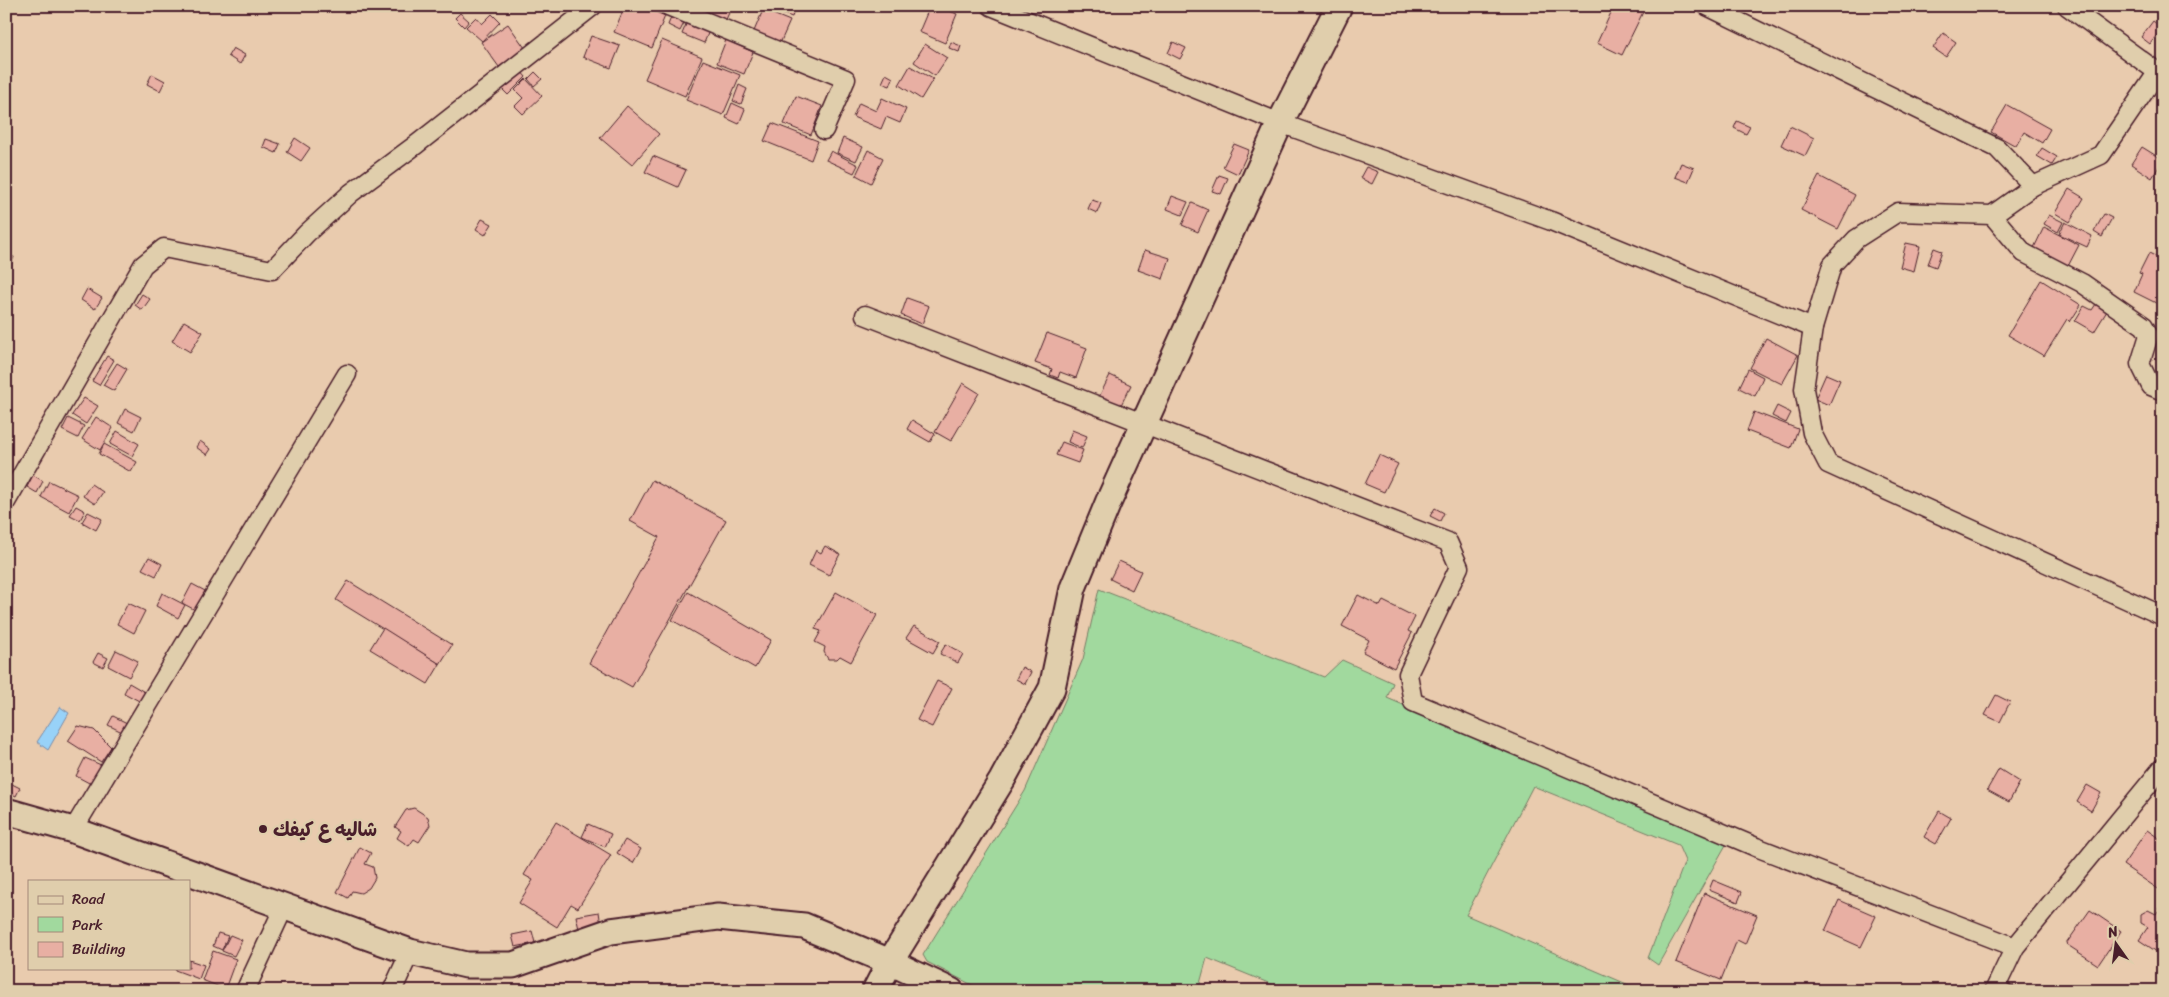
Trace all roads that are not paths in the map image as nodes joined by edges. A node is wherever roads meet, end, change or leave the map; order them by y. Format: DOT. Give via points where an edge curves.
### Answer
graph roads {
  1 [pos="594,6"];
  2 [pos="668,6"];
  3 [pos="991,6"];
  4 [pos="1339,6"];
  5 [pos="1707,6"];
  6 [pos="2067,6"];
  7 [pos="2160,75"];
  8 [pos="1280,123"];
  9 [pos="824,130"];
  10 [pos="2034,186"];
  11 [pos="1992,215"];
  12 [pos="865,315"];
  13 [pos="1813,328"];
  14 [pos="347,374"];
  15 [pos="2163,391"];
  16 [pos="1142,425"];
  17 [pos="6,502"];
  18 [pos="2163,616"];
  19 [pos="2163,767"];
  20 [pos="6,811"];
  21 [pos="73,830"];
  22 [pos="284,907"];
  23 [pos="2016,947"];
  24 [pos="410,952"];
  25 [pos="890,962"];
  26 [pos="2001,989"];
  27 [pos="245,991"];
  28 [pos="392,991"];
  29 [pos="875,991"];
  30 [pos="951,991"];
  1 -- 17 [label="street" via="351,193 272,270 164,248 143,265"];
  2 -- 9 [label="street" via="846,79"];
  3 -- 8 [label="street"];
  4 -- 8 [label="street"];
  5 -- 10 [label="street" via="1997,148"];
  6 -- 7 [label="street"];
  7 -- 10 [label="street" via="2101,155"];
  8 -- 13 [label="street" via="1551,221"];
  8 -- 16 [label="street"];
  10 -- 11 [label="street"];
  11 -- 13 [label="street" via="1898,212 1856,239 1832,265"];
  11 -- 15 [label="street" via="2024,253 2082,284 2144,326 2148,335 2140,364 2151,386"];
  12 -- 16 [label="street"];
  13 -- 18 [label="street" via="1804,389 1812,433 1828,464"];
  14 -- 21 [label="street"];
  16 -- 23 [label="street" via="1448,542 1459,567 1408,674 1413,702 1756,847"];
  16 -- 25 [label="street" via="1073,588 1052,688 1002,780"];
  19 -- 23 [label="street"];
  20 -- 21 [label="street"];
  21 -- 22 [label="street"];
  22 -- 24 [label="street"];
  22 -- 27 [label="street"];
  23 -- 26 [label="street"];
  24 -- 25 [label="street" via="466,965 513,965 611,931 718,917 804,926"];
  24 -- 28 [label="street"];
  25 -- 29 [label="street"];
  25 -- 30 [label="street"];
}
